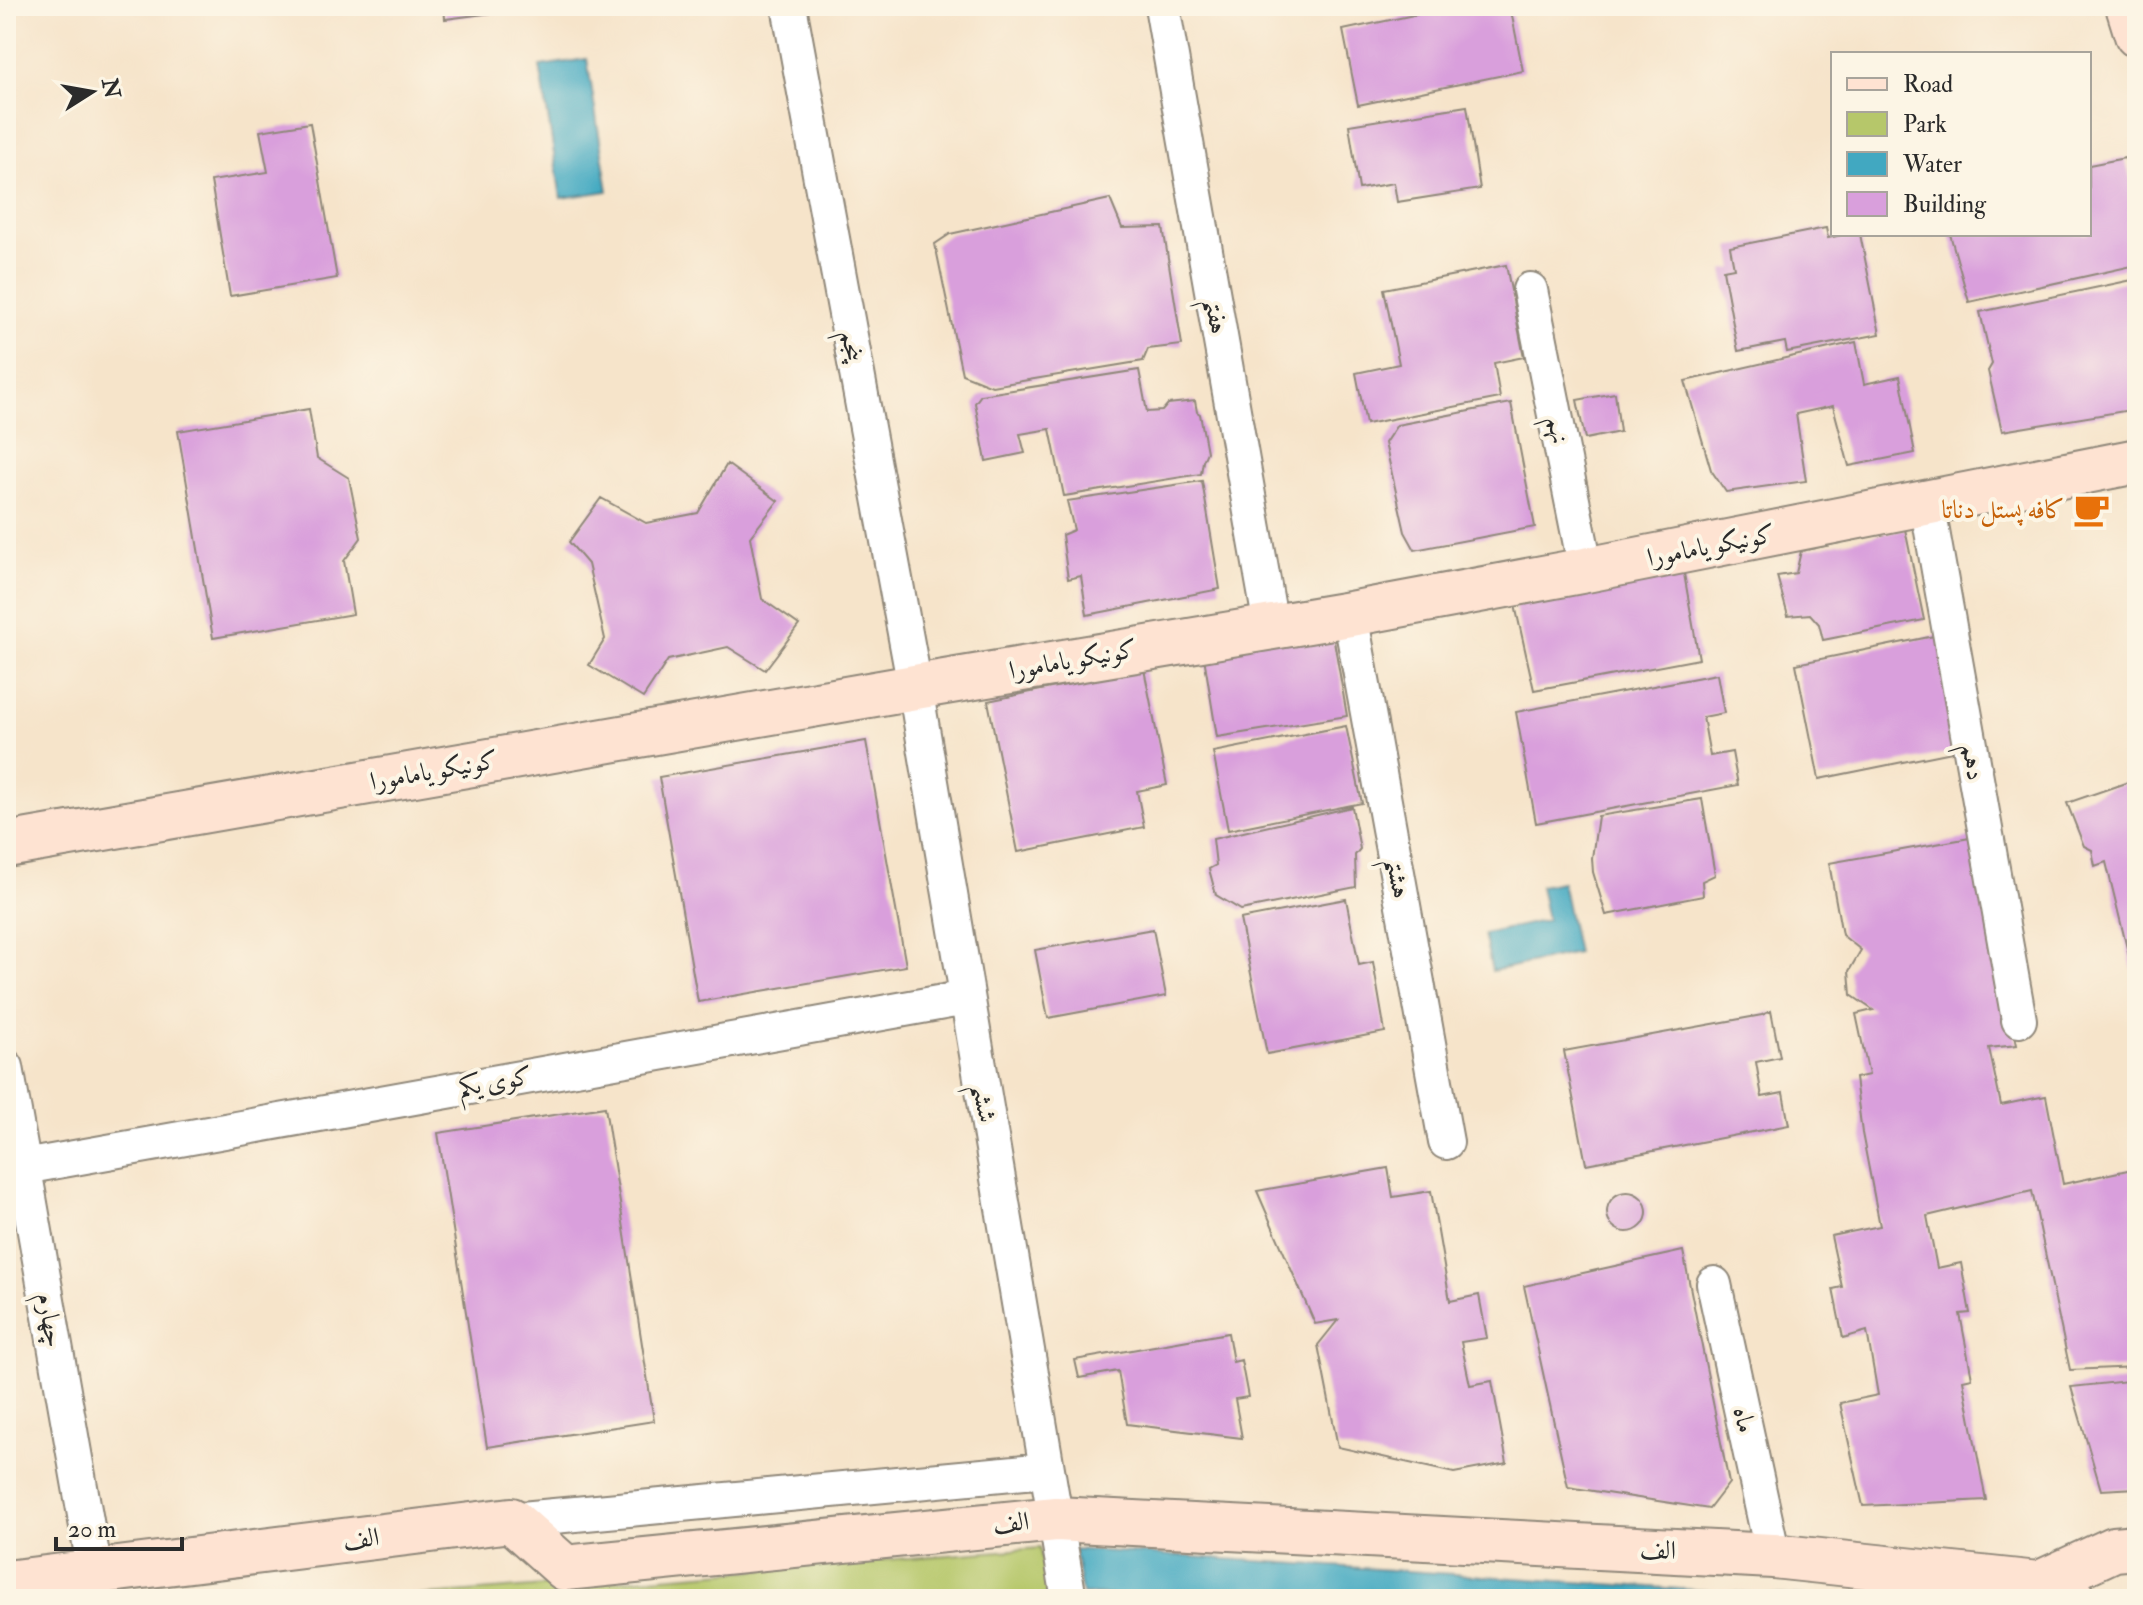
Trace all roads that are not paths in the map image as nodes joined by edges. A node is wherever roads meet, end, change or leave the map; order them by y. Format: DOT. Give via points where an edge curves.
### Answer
graph roads {
  1 [pos="789,6"];
  2 [pos="1162,6"];
  3 [pos="2128,6"];
  4 [pos="2137,35"];
  5 [pos="1530,290"];
  6 [pos="2137,461"];
  7 [pos="1927,503"];
  8 [pos="1586,570"];
  9 [pos="1350,614"];
  10 [pos="1271,626"];
  11 [pos="915,687"];
  12 [pos="6,845"];
  13 [pos="966,998"];
  14 [pos="2019,1020"];
  15 [pos="6,1067"];
  16 [pos="1446,1142"];
  17 [pos="24,1167"];
  18 [pos="1714,1284"];
  19 [pos="1046,1470"];
  20 [pos="1056,1519"];
  21 [pos="511,1520"];
  22 [pos="2137,1547"];
  23 [pos="1773,1556"];
  24 [pos="95,1572"];
  25 [pos="6,1583"];
  26 [pos="2046,1594"];
  27 [pos="1069,1599"];
  1 -- 11 [label="street, پنجم"];
  2 -- 10 [label="street, هفتم"];
  3 -- 4 [label="main road"];
  5 -- 8 [label="street, نهم"];
  6 -- 7 [label="main road, کونیکو یامامورا"];
  7 -- 8 [label="main road, کونیکو یامامورا"];
  7 -- 14 [label="street, دهم"];
  8 -- 9 [label="main road, کونیکو یامامورا"];
  9 -- 10 [label="main road, کونیکو یامامورا"];
  9 -- 16 [label="street, هشتم"];
  10 -- 11 [label="main road, کونیکو یامامورا"];
  11 -- 12 [label="main road, کونیکو یامامورا"];
  11 -- 13 [label="street, ششم"];
  13 -- 17 [label="street, کوی یکم"];
  13 -- 19 [label="street, ششم"];
  15 -- 17 [label="street, چهارم"];
  17 -- 24 [label="street, چهارم"];
  18 -- 23 [label="street, ماه"];
  19 -- 20 [label="street, ششم"];
  19 -- 21 [label="street"];
  20 -- 21 [label="main road, الف" via="565,1568"];
  20 -- 23 [label="main road, الف"];
  20 -- 27 [label="street, ششم"];
  21 -- 24 [label="main road, الف"];
  22 -- 26 [label="main road" via="2114,1549"];
  23 -- 26 [label="main road, الف"];
  24 -- 25 [label="main road, الف"];
}
